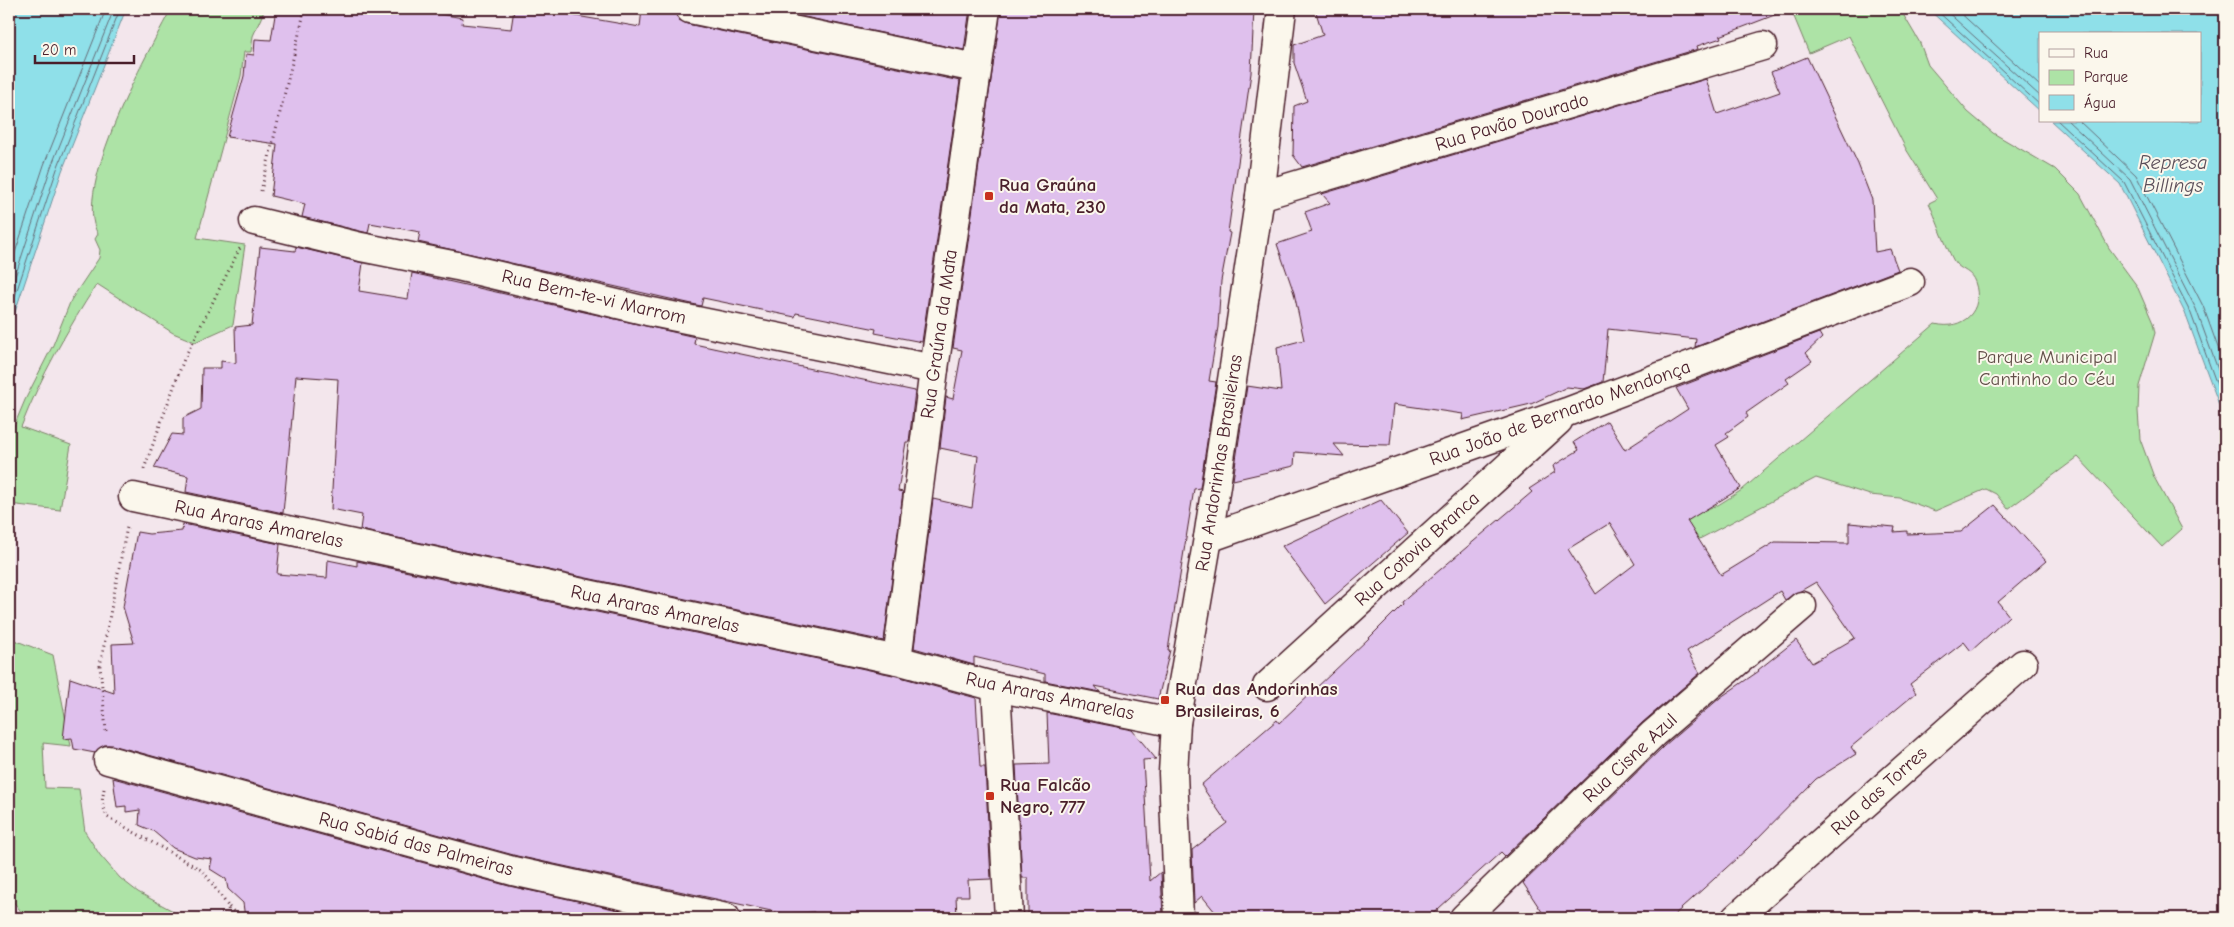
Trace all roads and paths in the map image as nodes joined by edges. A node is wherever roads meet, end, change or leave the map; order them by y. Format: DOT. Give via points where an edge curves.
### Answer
graph roads {
  1 [pos="690,9"];
  2 [pos="986,9"];
  3 [pos="1282,9"];
  4 [pos="1763,46"];
  5 [pos="976,68"];
  6 [pos="1260,196"];
  7 [pos="254,221"];
  8 [pos="1910,282"];
  9 [pos="934,369"];
  10 [pos="1567,412"];
  11 [pos="133,497"];
  12 [pos="1208,538"];
  13 [pos="1802,606"];
  14 [pos="897,660"];
  15 [pos="2023,664"];
  16 [pos="1267,686"];
  17 [pos="996,687"];
  18 [pos="1176,722"];
  19 [pos="108,760"];
  20 [pos="228,906"];
  21 [pos="240,918"];
  22 [pos="726,918"];
  23 [pos="1009,918"];
  24 [pos="1179,918"];
  25 [pos="1464,918"];
  26 [pos="1736,918"];
  1 -- 5 [label="street"];
  2 -- 5 [label="street, Rua Graúna da Mata"];
  3 -- 6 [label="street, Rua Andorinhas Brasileiras"];
  4 -- 6 [label="street, Rua Pavão Dourado"];
  5 -- 9 [label="street, Rua Graúna da Mata"];
  6 -- 12 [label="street, Rua Andorinhas Brasileiras"];
  7 -- 9 [label="street, Rua Bem-te-vi Marrom" via="647,311"];
  8 -- 10 [label="street, Rua João de Bernardo Mendonça"];
  9 -- 14 [label="street, Rua Graúna da Mata"];
  10 -- 12 [label="street, Rua João de Bernardo Mendonça"];
  10 -- 16 [label="street, Rua Cotovia Branca"];
  11 -- 14 [label="street, Rua Araras Amarelas"];
  12 -- 18 [label="street, Rua Andorinhas Brasileiras"];
  13 -- 25 [label="street, Rua Cisne Azul" via="1652,734"];
  14 -- 17 [label="street, Rua Araras Amarelas"];
  15 -- 26 [label="street, Rua das Torres"];
  17 -- 18 [label="street, Rua Araras Amarelas"];
  17 -- 23 [label="street"];
  18 -- 24 [label="street, Rua Andorinhas Brasileiras" via="1173,773"];
  19 -- 22 [label="street, Rua Sabiá das Palmeiras" via="513,871"];
  20 -- 21 [label="path"];
}
